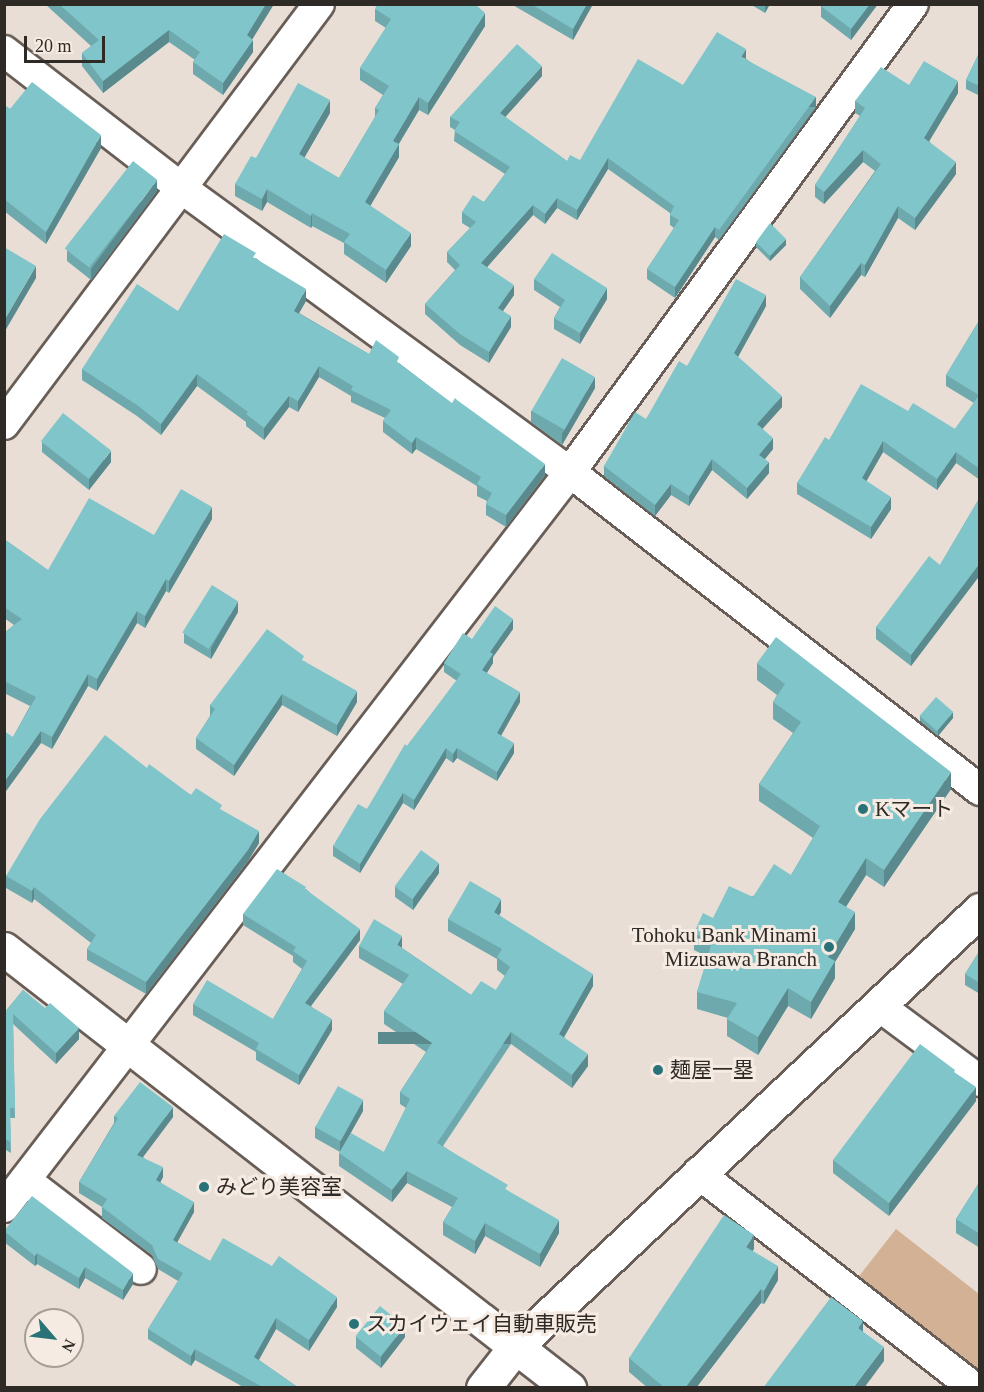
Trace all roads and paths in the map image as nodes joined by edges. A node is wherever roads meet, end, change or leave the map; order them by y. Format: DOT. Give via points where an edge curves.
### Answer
graph roads {
  1 [pos="319,4"];
  2 [pos="913,4"];
  3 [pos="4,51"];
  4 [pos="180,187"];
  5 [pos="4,424"];
  6 [pos="570,472"];
  7 [pos="980,790"];
  8 [pos="980,910"];
  9 [pos="4,949"];
  10 [pos="879,1006"];
  11 [pos="127,1045"];
  12 [pos="980,1081"];
  13 [pos="698,1173"];
  14 [pos="25,1180"];
  15 [pos="4,1207"];
  16 [pos="141,1269"];
  17 [pos="516,1346"];
  18 [pos="483,1388"];
  19 [pos="569,1388"];
  20 [pos="974,1388"];
  1 -- 4 [label="street"];
  2 -- 6 [label="street"];
  3 -- 4 [label="street"];
  4 -- 5 [label="street"];
  4 -- 6 [label="street"];
  6 -- 7 [label="street"];
  6 -- 11 [label="street"];
  8 -- 10 [label="street"];
  9 -- 11 [label="street"];
  10 -- 12 [label="street"];
  10 -- 13 [label="street"];
  11 -- 14 [label="street"];
  11 -- 17 [label="street"];
  13 -- 17 [label="street"];
  13 -- 20 [label="street"];
  14 -- 15 [label="street"];
  14 -- 16 [label="street"];
  17 -- 18 [label="street"];
  17 -- 19 [label="street"];
}
